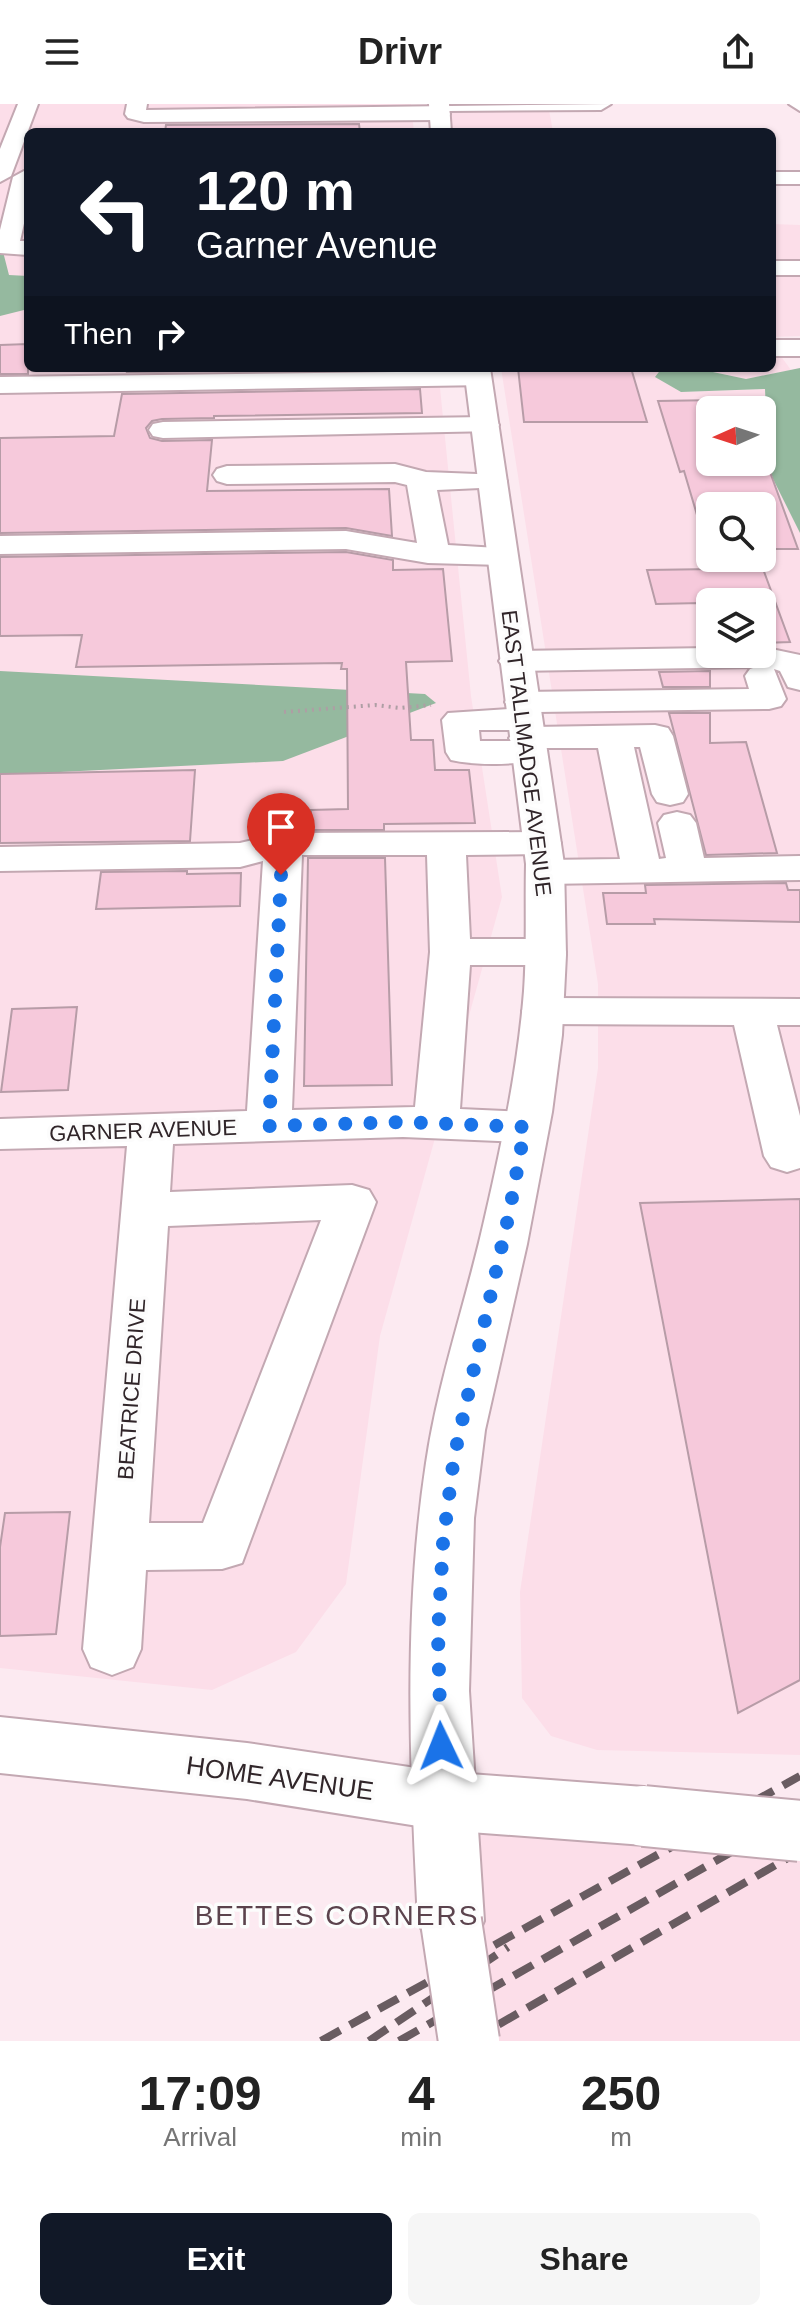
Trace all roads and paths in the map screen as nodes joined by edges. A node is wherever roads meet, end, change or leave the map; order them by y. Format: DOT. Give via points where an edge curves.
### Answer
graph roads {
  1 [pos="28,104"];
  2 [pos="137,104"];
  3 [pos="601,104"];
  4 [pos="440,114"];
  5 [pos="390,119"];
  6 [pos="2,172"];
  7 [pos="776,178"];
  8 [pos="800,178"];
  9 [pos="24,179"];
  10 [pos="24,187"];
  11 [pos="24,248"];
  12 [pos="776,255"];
  13 [pos="800,255"];
  14 [pos="776,268"];
  15 [pos="800,268"];
  16 [pos="776,284"];
  17 [pos="800,284"];
  18 [pos="776,348"];
  19 [pos="800,348"];
  20 [pos="478,373"];
  21 [pos="0,385"];
  22 [pos="485,425"];
  23 [pos="163,430"];
  24 [pos="227,475"];
  25 [pos="426,481"];
  26 [pos="492,481"];
  27 [pos="0,545"];
  28 [pos="434,554"];
  29 [pos="502,556"];
  30 [pos="762,676"];
  31 [pos="800,680"];
  32 [pos="437,704"];
  33 [pos="284,712"];
  34 [pos="524,714"];
  35 [pos="614,737"];
  36 [pos="283,844"];
  37 [pos="446,844"];
  38 [pos="544,858"];
  39 [pos="0,859"];
  40 [pos="800,868"];
  41 [pos="688,870"];
  42 [pos="642,871"];
  43 [pos="450,952"];
  44 [pos="546,952"];
  45 [pos="543,1011"];
  46 [pos="752,1011"];
  47 [pos="800,1012"];
  48 [pos="436,1123"];
  49 [pos="269,1126"];
  50 [pos="525,1127"];
  51 [pos="151,1129"];
  52 [pos="0,1134"];
  53 [pos="787,1156"];
  54 [pos="145,1210"];
  55 [pos="120,1547"];
  56 [pos="112,1649"];
  57 [pos="0,1745"];
  58 [pos="443,1801"];
  59 [pos="800,1831"];
  60 [pos="469,2041"];
  1 -- 6 [label="street"];
  2 -- 5 [label="street" via="137,116"];
  3 -- 4 [label="street"];
  4 -- 5 [label="street"];
  6 -- 9 [label="street"];
  7 -- 8 [label="street"];
  10 -- 11 [label="street" via="7,248"];
  12 -- 13 [label="street"];
  14 -- 15 [label="street"];
  16 -- 17 [label="street"];
  18 -- 19 [label="street"];
  20 -- 21 [label="street"];
  20 -- 22 [label="street, EAST TALLMADGE AVENUE"];
  22 -- 23 [label="street"];
  22 -- 26 [label="street, EAST TALLMADGE AVENUE"];
  24 -- 25 [label="street" via="395,473"];
  25 -- 26 [label="street"];
  25 -- 28 [label="street" via="421,485"];
  26 -- 29 [label="street, EAST TALLMADGE AVENUE"];
  27 -- 28 [label="street" via="346,540"];
  28 -- 29 [label="street"];
  29 -- 34 [label="street, EAST TALLMADGE AVENUE"];
  30 -- 34 [label="street" via="769,699"];
  31 -- 34 [label="street" via="795,665 772,657"];
  32 -- 33 [label="path"];
  34 -- 35 [label="street"];
  34 -- 38 [label="street, EAST TALLMADGE AVENUE"];
  35 -- 41 [label="street" via="655,736"];
  35 -- 42 [label="street"];
  36 -- 37 [label="street"];
  36 -- 39 [label="street" via="240,855"];
  36 -- 49 [label="street"];
  37 -- 38 [label="street"];
  37 -- 43 [label="street"];
  38 -- 42 [label="street"];
  38 -- 44 [label="street, EAST TALLMADGE AVENUE"];
  40 -- 41 [label="street"];
  41 -- 42 [label="street"];
  43 -- 44 [label="street"];
  43 -- 48 [label="street"];
  44 -- 45 [label="street, EAST TALLMADGE AVENUE"];
  45 -- 46 [label="street"];
  45 -- 50 [label="street, EAST TALLMADGE AVENUE"];
  46 -- 47 [label="street"];
  46 -- 53 [label="street"];
  48 -- 49 [label="street, GARNER AVENUE"];
  48 -- 50 [label="street, GARNER AVENUE"];
  49 -- 51 [label="street, GARNER AVENUE"];
  50 -- 58 [label="street, EAST TALLMADGE AVENUE" via="454,1457 443,1543 438,1635"];
  51 -- 52 [label="street, GARNER AVENUE"];
  51 -- 54 [label="street, BEATRICE DRIVE"];
  54 -- 55 [label="street, BEATRICE DRIVE"];
  54 -- 55 [label="street" via="352,1202 222,1546"];
  55 -- 56 [label="street, BEATRICE DRIVE"];
  57 -- 58 [label="street, HOME AVENUE" via="247,1771"];
  58 -- 59 [label="street, HOME AVENUE, bridge"];
  58 -- 60 [label="street, EAST TALLMADGE AVENUE, bridge" via="451,1921"];
}
